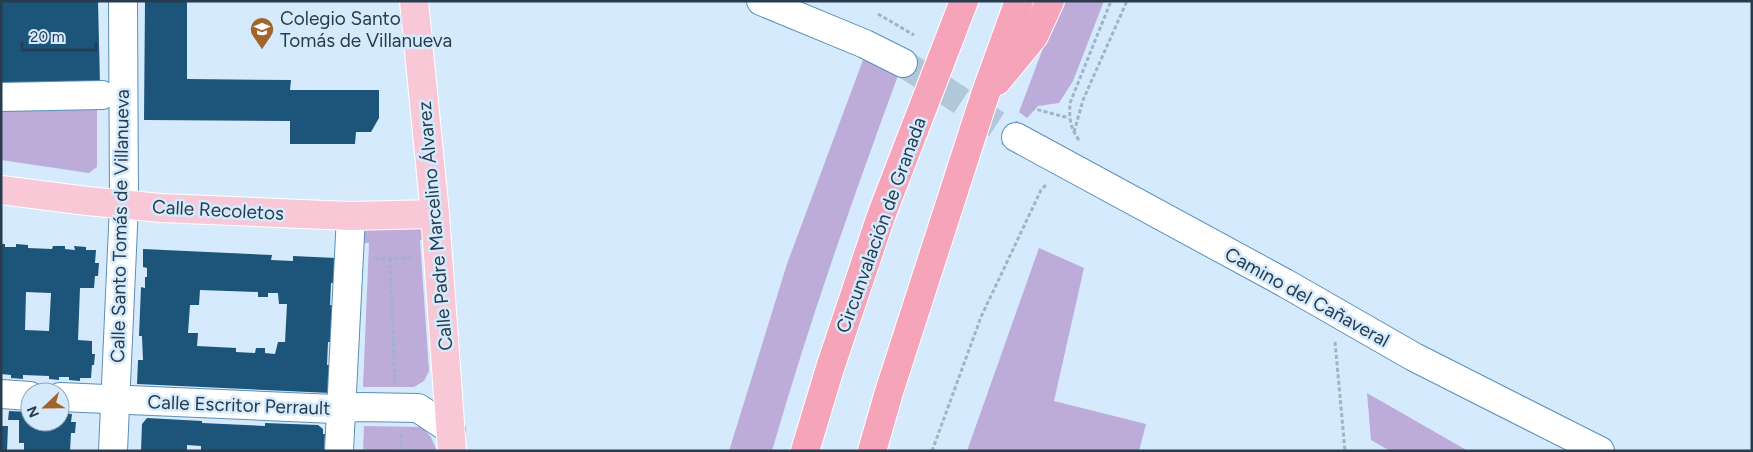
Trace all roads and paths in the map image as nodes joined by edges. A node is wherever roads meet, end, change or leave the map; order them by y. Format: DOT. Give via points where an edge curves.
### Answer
graph roads {
  1 [pos="123,1"];
  2 [pos="414,1"];
  3 [pos="761,1"];
  4 [pos="964,1"];
  5 [pos="1019,1"];
  6 [pos="1050,1"];
  7 [pos="1111,1"];
  8 [pos="1127,1"];
  9 [pos="878,14"];
  10 [pos="914,35"];
  11 [pos="903,62"];
  12 [pos="102,95"];
  13 [pos="985,95"];
  14 [pos="1,97"];
  15 [pos="1031,108"];
  16 [pos="1069,118"];
  17 [pos="1016,137"];
  18 [pos="1056,183"];
  19 [pos="1,190"];
  20 [pos="124,205"];
  21 [pos="436,214"];
  22 [pos="351,216"];
  23 [pos="390,258"];
  24 [pos="416,258"];
  25 [pos="373,259"];
  26 [pos="1342,316"];
  27 [pos="448,387"];
  28 [pos="395,391"];
  29 [pos="1,394"];
  30 [pos="20,395"];
  31 [pos="70,398"];
  32 [pos="115,400"];
  33 [pos="418,408"];
  34 [pos="342,409"];
  35 [pos="401,432"];
  36 [pos="452,440"];
  37 [pos="113,451"];
  38 [pos="340,451"];
  39 [pos="401,451"];
  40 [pos="805,451"];
  41 [pos="872,451"];
  42 [pos="932,451"];
  43 [pos="1345,451"];
  44 [pos="1600,451"];
  1 -- 20 [label="street, Calle Santo Tomás de Villanueva"];
  2 -- 21 [label="main road, Calle Padre Marcelino Álvarez"];
  3 -- 11 [label="street"];
  4 -- 40 [label="highway, Circunvalación de Granada" via="881,216"];
  5 -- 13 [label="highway"];
  6 -- 13 [label="highway" via="1034,36"];
  7 -- 16 [label="path" via="1070,102"];
  8 -- 16 [label="path" via="1083,100 1074,133"];
  9 -- 10 [label="path"];
  12 -- 14 [label="street"];
  13 -- 41 [label="highway"];
  15 -- 16 [label="path"];
  17 -- 26 [label="street, Camino del Cañaveral"];
  18 -- 42 [label="path" via="1047,184 1041,190 981,317"];
  19 -- 20 [label="main road, Calle Recoletos"];
  20 -- 22 [label="main road, Calle Recoletos"];
  20 -- 32 [label="street, Calle Santo Tomás de Villanueva"];
  21 -- 22 [label="main road, Calle Recoletos"];
  21 -- 27 [label="main road, Calle Padre Marcelino Álvarez"];
  22 -- 34 [label="street"];
  23 -- 24 [label="path"];
  23 -- 25 [label="path"];
  23 -- 28 [label="path"];
  26 -- 43 [label="path" via="1334,330"];
  26 -- 44 [label="street, Camino del Cañaveral" via="1414,357"];
  27 -- 33 [label="street"];
  27 -- 36 [label="main road, Calle Padre Marcelino Álvarez"];
  29 -- 30 [label="street"];
  31 -- 32 [label="street, Calle Escritor Perrault"];
  32 -- 34 [label="street, Calle Escritor Perrault"];
  32 -- 37 [label="street, Calle Santo Tomás de Villanueva"];
  33 -- 34 [label="street, Calle Escritor Perrault"];
  33 -- 36 [label="street"];
  34 -- 38 [label="street"];
  35 -- 39 [label="path"];
}
